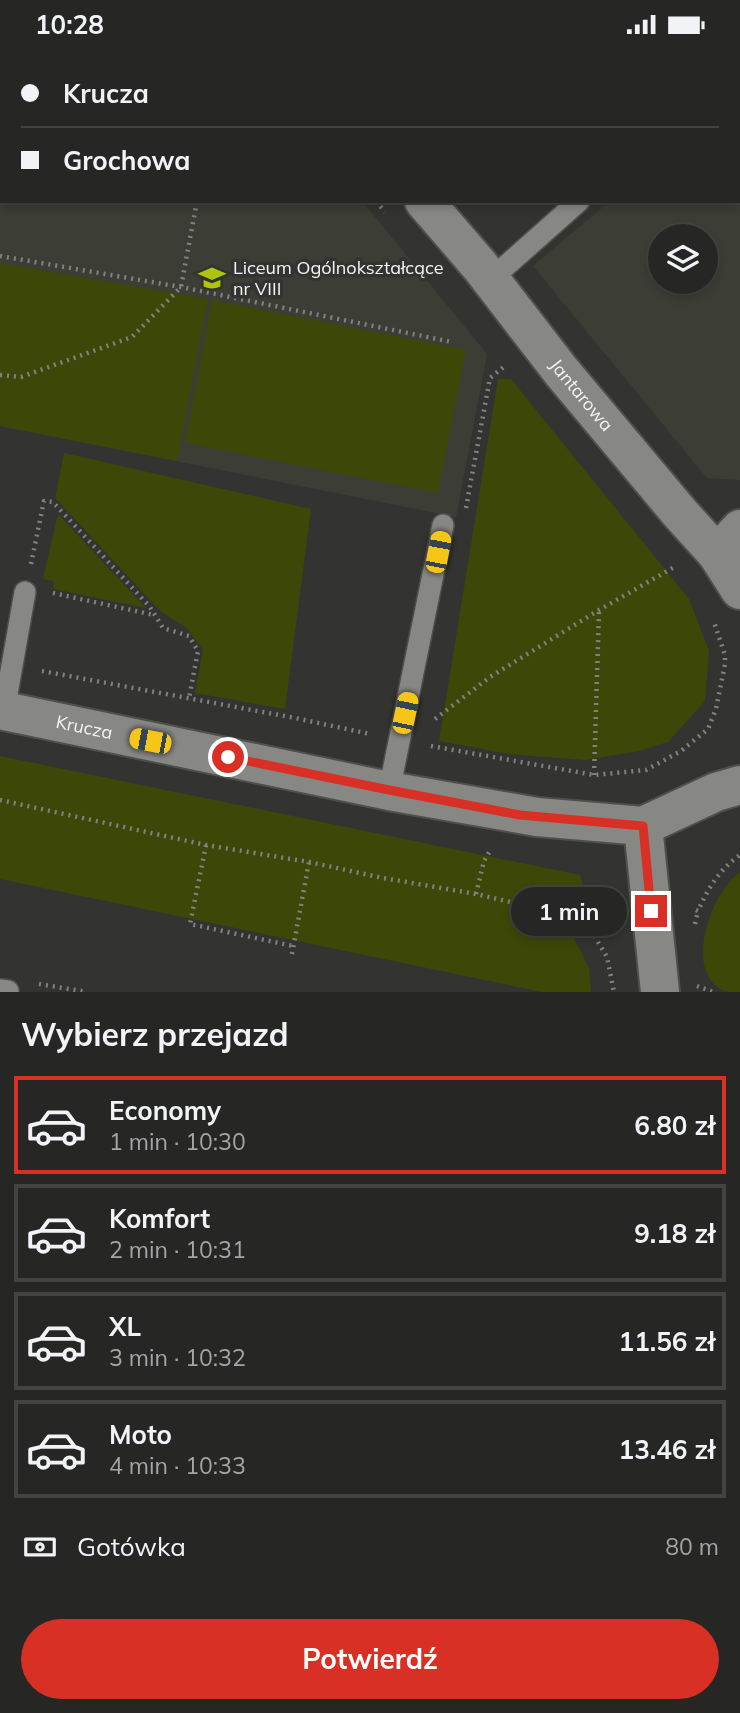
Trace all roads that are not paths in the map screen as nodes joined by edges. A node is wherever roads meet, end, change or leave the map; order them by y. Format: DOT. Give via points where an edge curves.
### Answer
graph roads {
  1 [pos="426,203"];
  2 [pos="577,203"];
  3 [pos="491,280"];
  4 [pos="443,525"];
  5 [pos="729,541"];
  6 [pos="26,590"];
  7 [pos="740,590"];
  8 [pos="2,711"];
  9 [pos="740,785"];
  10 [pos="389,790"];
  11 [pos="643,826"];
  12 [pos="660,992"];
  1 -- 3 [label="street, Jantarowa"];
  2 -- 3 [label="lane"];
  3 -- 5 [label="street, Jantarowa" via="680,512"];
  4 -- 10 [label="lane"];
  5 -- 7 [label="street, Jantarowa"];
  6 -- 8 [label="lane"];
  8 -- 10 [label="street, Krucza"];
  9 -- 11 [label="street"];
  10 -- 11 [label="street, Krucza" via="520,815"];
  11 -- 12 [label="street"];
}
